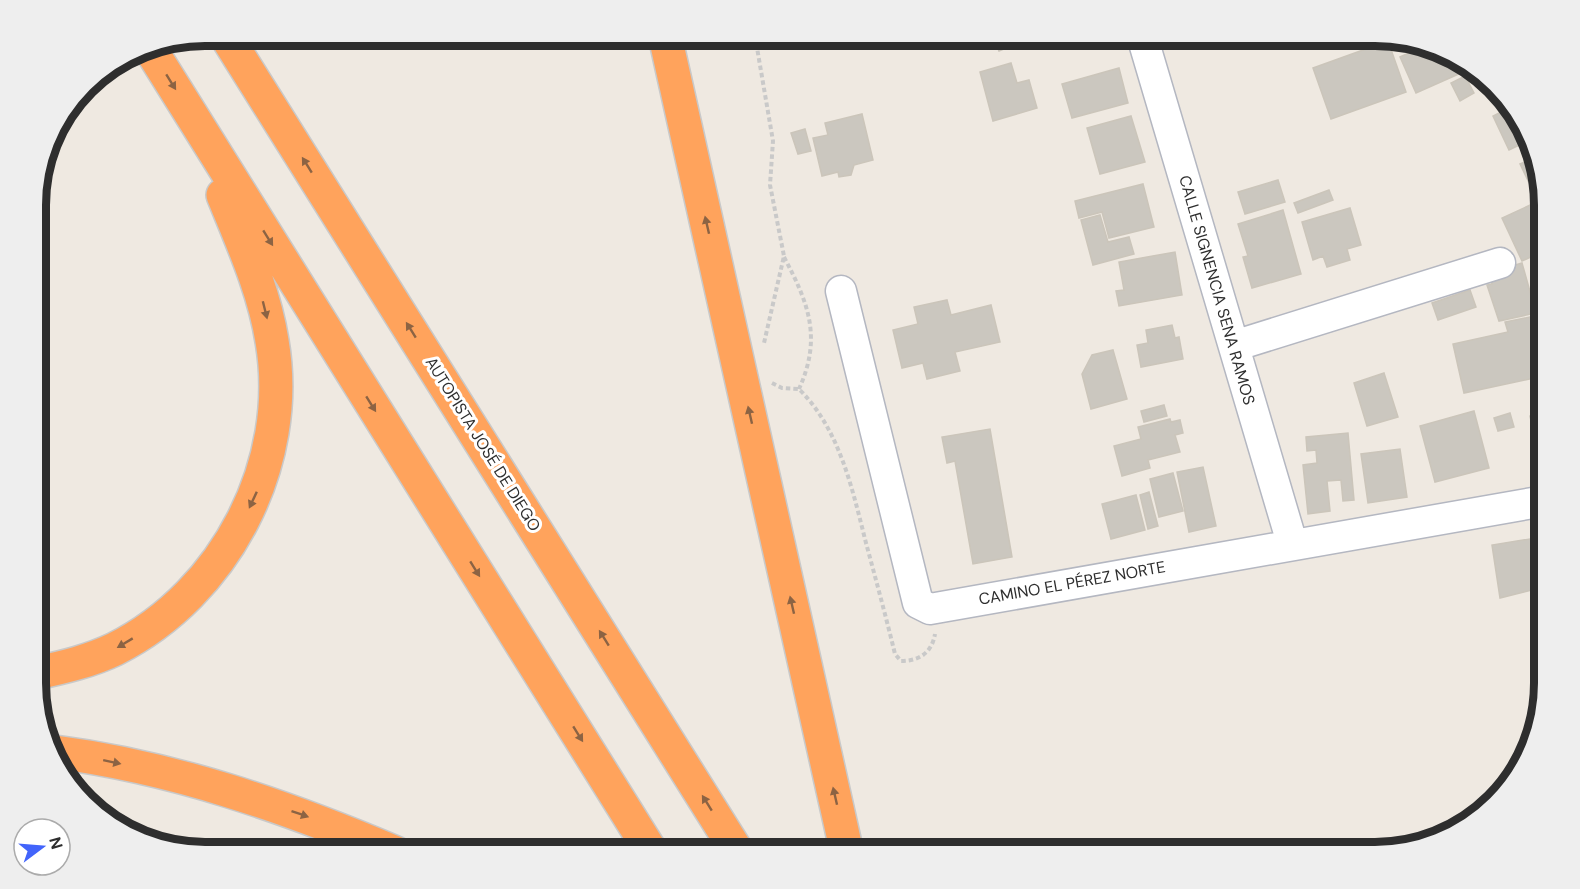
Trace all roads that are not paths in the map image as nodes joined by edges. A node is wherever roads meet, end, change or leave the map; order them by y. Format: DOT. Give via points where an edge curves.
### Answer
graph roads {
  1 [pos="232,46"];
  2 [pos="667,46"];
  3 [pos="1145,46"];
  4 [pos="154,56"];
  5 [pos="192,117"];
  6 [pos="1500,263"];
  7 [pos="842,291"];
  8 [pos="1234,346"];
  9 [pos="1533,503"];
  10 [pos="1292,543"];
  11 [pos="47,671"];
  12 [pos="63,754"];
  13 [pos="370,842"];
  14 [pos="645,842"];
  15 [pos="731,842"];
  16 [pos="845,842"];
  15 -- 1 [label="highway, AUTOPISTA JOSÉ DE DIEGO, one-way"];
  16 -- 2 [label="highway, one-way"];
  3 -- 8 [label="street, CALLE SIGNENCIA SENA RAMOS"];
  4 -- 5 [label="highway, one-way"];
  5 -- 11 [label="highway, one-way" via="252,267 273,342 277,395 271,438 257,490 237,534 213,569 182,603 116,648 78,664"];
  5 -- 14 [label="highway, one-way"];
  6 -- 8 [label="street"];
  7 -- 10 [label="street, CAMINO EL PÉREZ NORTE" via="918,603 930,609"];
  8 -- 10 [label="street, CALLE SIGNENCIA SENA RAMOS"];
  9 -- 10 [label="street, CAMINO EL PÉREZ NORTE"];
  12 -- 13 [label="highway, one-way" via="243,794"];
}
